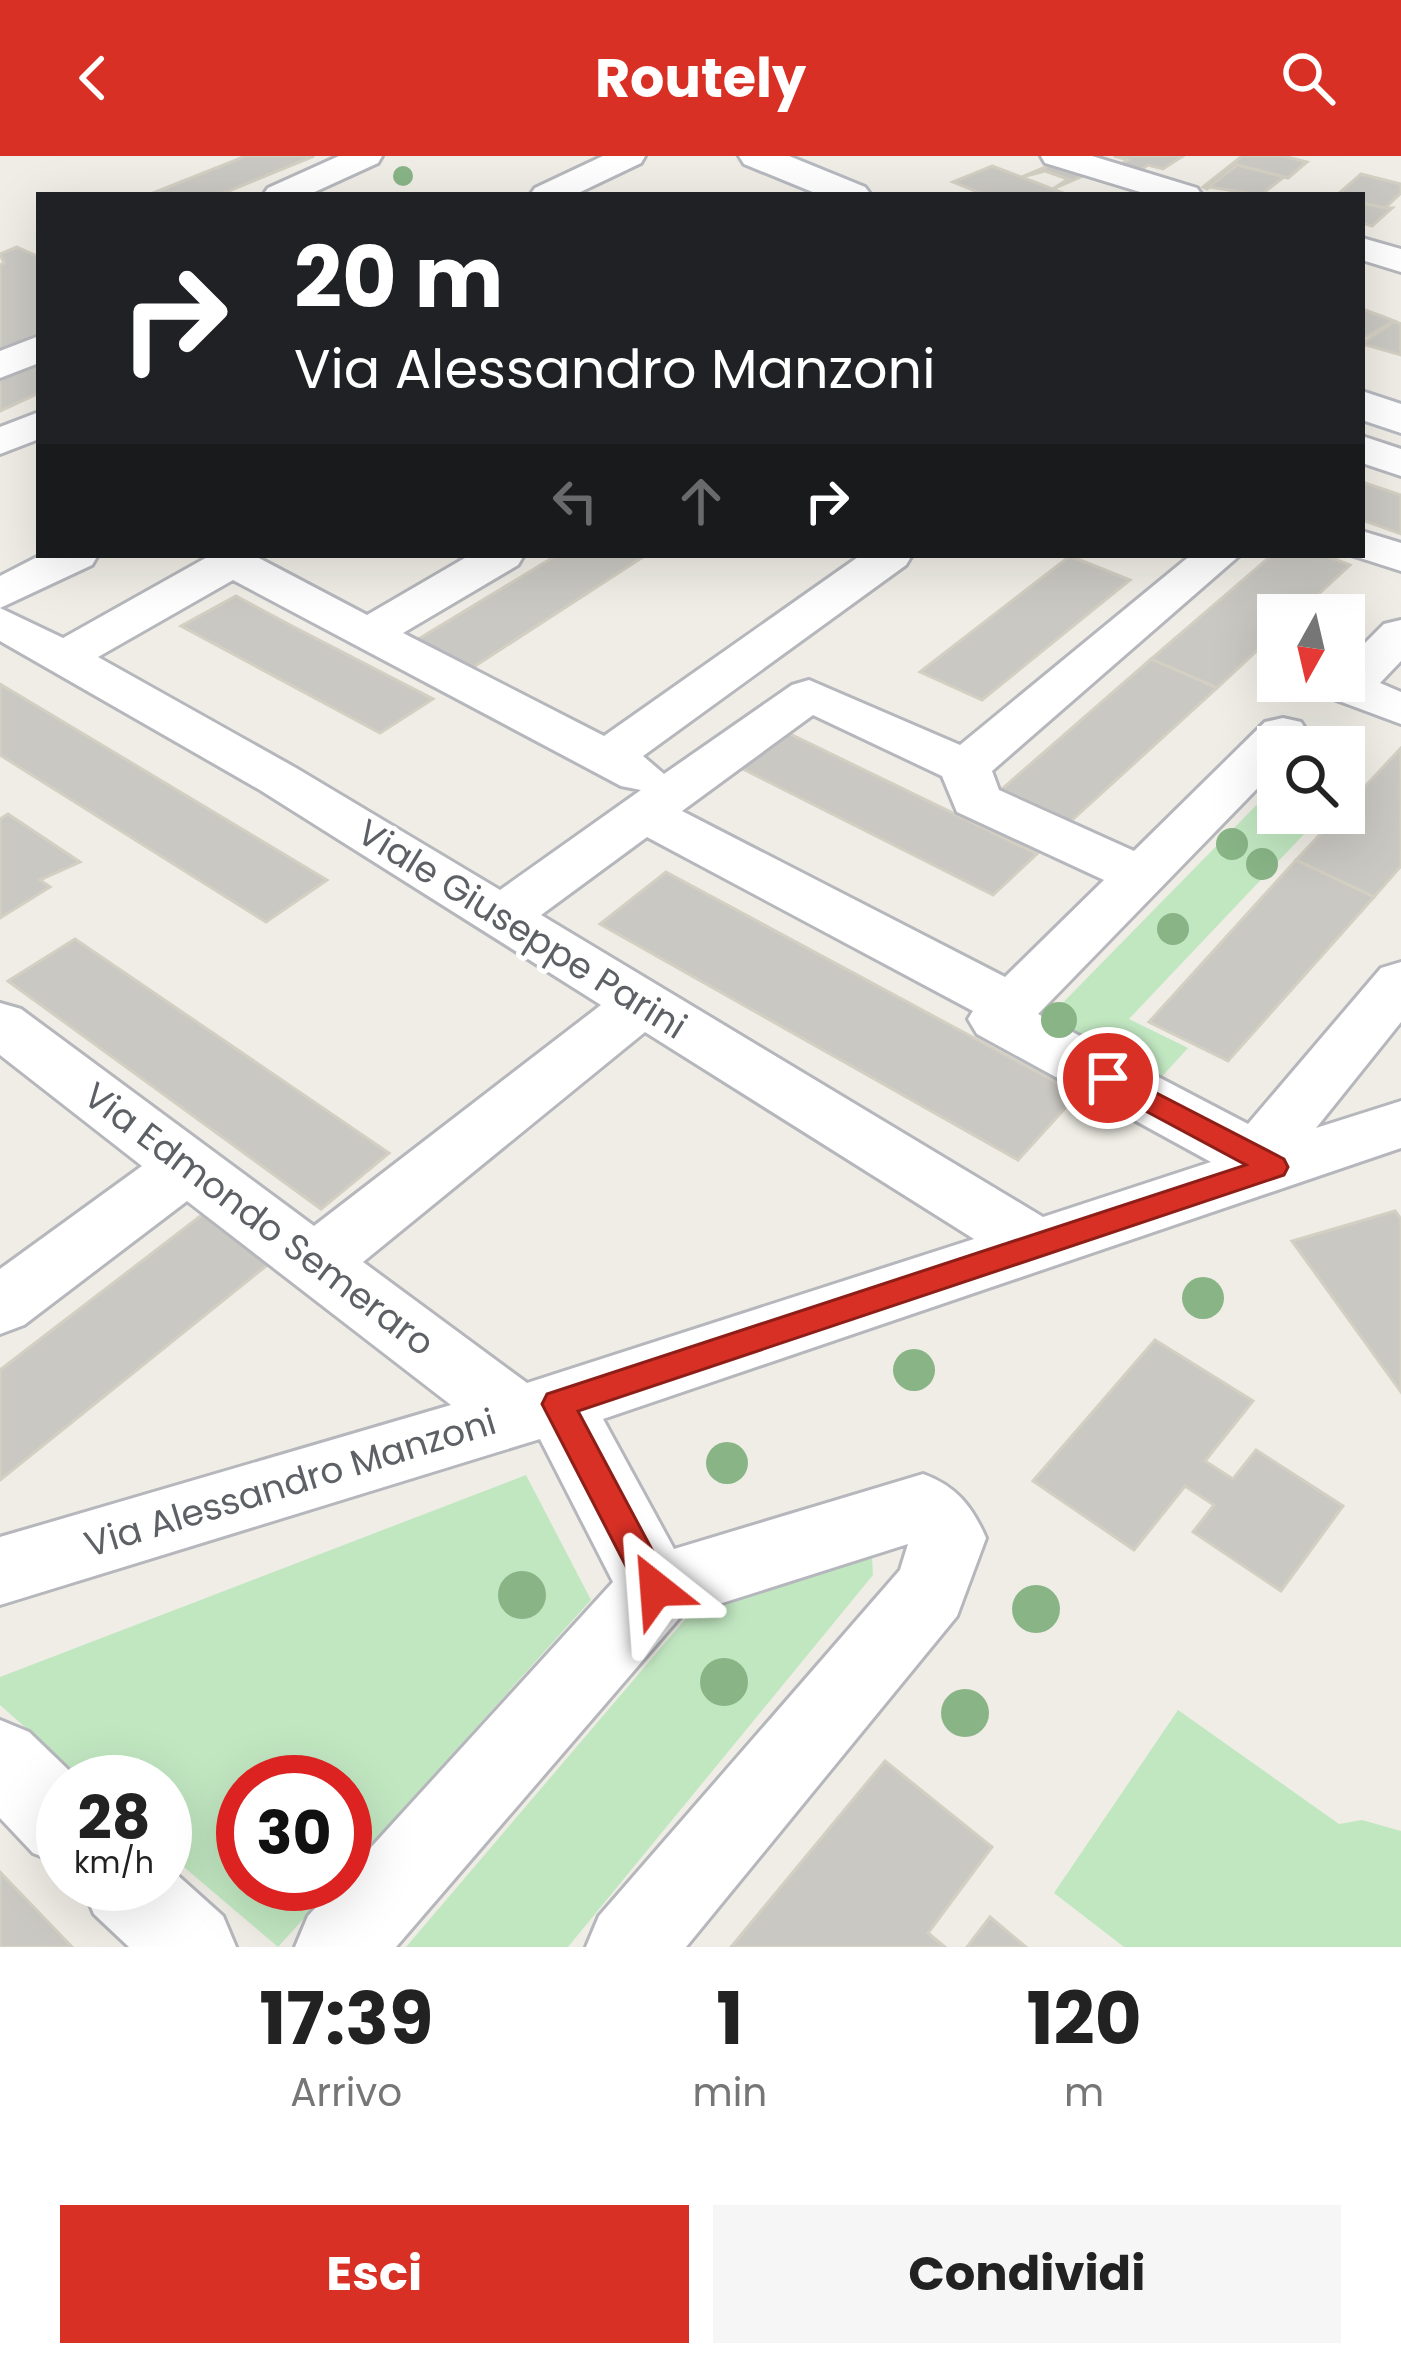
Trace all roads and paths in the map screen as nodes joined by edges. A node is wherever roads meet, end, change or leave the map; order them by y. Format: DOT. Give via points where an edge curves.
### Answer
graph roads {
  1 [pos="366,156"];
  2 [pos="629,156"];
  3 [pos="757,156"];
  4 [pos="1057,156"];
  5 [pos="582,180"];
  6 [pos="287,192"];
  7 [pos="554,192"];
  8 [pos="616,192"];
  9 [pos="845,192"];
  10 [pos="1175,192"];
  11 [pos="1365,250"];
  12 [pos="1401,261"];
  13 [pos="36,349"];
  14 [pos="0,365"];
  15 [pos="1365,405"];
  16 [pos="1401,420"];
  17 [pos="36,425"];
  18 [pos="0,442"];
  19 [pos="1365,450"];
  20 [pos="1401,463"];
  21 [pos="1365,545"];
  22 [pos="70,558"];
  23 [pos="497,558"];
  24 [pos="886,558"];
  25 [pos="1214,558"];
  26 [pos="233,559"];
  27 [pos="1401,559"];
  28 [pos="0,594"];
  29 [pos="0,622"];
  30 [pos="368,634"];
  31 [pos="1401,634"];
  32 [pos="62,658"];
  33 [pos="1401,709"];
  34 [pos="607,758"];
  35 [pos="1257,760"];
  36 [pos="965,766"];
  37 [pos="659,804"];
  38 [pos="1142,876"];
  39 [pos="501,916"];
  40 [pos="1401,982"];
  41 [pos="643,1004"];
  42 [pos="1012,1006"];
  43 [pos="0,1024"];
  44 [pos="1401,1124"];
  45 [pos="1265,1162"];
  46 [pos="188,1166"];
  47 [pos="1038,1246"];
  48 [pos="318,1260"];
  49 [pos="0,1306"];
  50 [pos="537,1409"];
  51 [pos="0,1571"];
  52 [pos="656,1589"];
  53 [pos="0,1760"];
  54 [pos="36,1796"];
  55 [pos="339,1947"];
  56 [pos="630,1947"];
  1 -- 6 [label="street"];
  2 -- 5 [label="street"];
  3 -- 9 [label="main road"];
  4 -- 10 [label="street"];
  5 -- 7 [label="street"];
  5 -- 8 [label="street"];
  11 -- 12 [label="street"];
  13 -- 14 [label="street"];
  15 -- 16 [label="main road"];
  17 -- 18 [label="street"];
  19 -- 20 [label="street"];
  21 -- 27 [label="street"];
  22 -- 28 [label="street"];
  23 -- 30 [label="street"];
  24 -- 34 [label="street"];
  25 -- 36 [label="street"];
  26 -- 30 [label="street"];
  26 -- 32 [label="street"];
  29 -- 32 [label="street, Viale Giuseppe Parini"];
  30 -- 34 [label="street"];
  31 -- 33 [label="street" via="1348,688"];
  32 -- 39 [label="street, Viale Giuseppe Parini"];
  34 -- 37 [label="street"];
  35 -- 38 [label="street"];
  36 -- 37 [label="street" via="809,695"];
  36 -- 38 [label="street" via="976,800"];
  37 -- 39 [label="street"];
  37 -- 42 [label="street"];
  38 -- 42 [label="street"];
  39 -- 41 [label="street, Viale Giuseppe Parini"];
  40 -- 45 [label="street"];
  41 -- 47 [label="street, Viale Giuseppe Parini"];
  41 -- 48 [label="street"];
  42 -- 45 [label="street" via="998,1019"];
  43 -- 46 [label="street, Via Edmondo Semeraro"];
  44 -- 45 [label="street, Via Alessandro Manzoni"];
  45 -- 47 [label="street, Via Alessandro Manzoni"];
  46 -- 48 [label="street, Via Edmondo Semeraro"];
  46 -- 49 [label="street"];
  47 -- 50 [label="street, Via Alessandro Manzoni"];
  48 -- 50 [label="street, Via Edmondo Semeraro"];
  50 -- 51 [label="street, Via Alessandro Manzoni"];
  50 -- 52 [label="street"];
  52 -- 55 [label="street"];
  52 -- 56 [label="street" via="922,1508 949,1538 930,1591"];
  53 -- 54 [label="street"];
}
